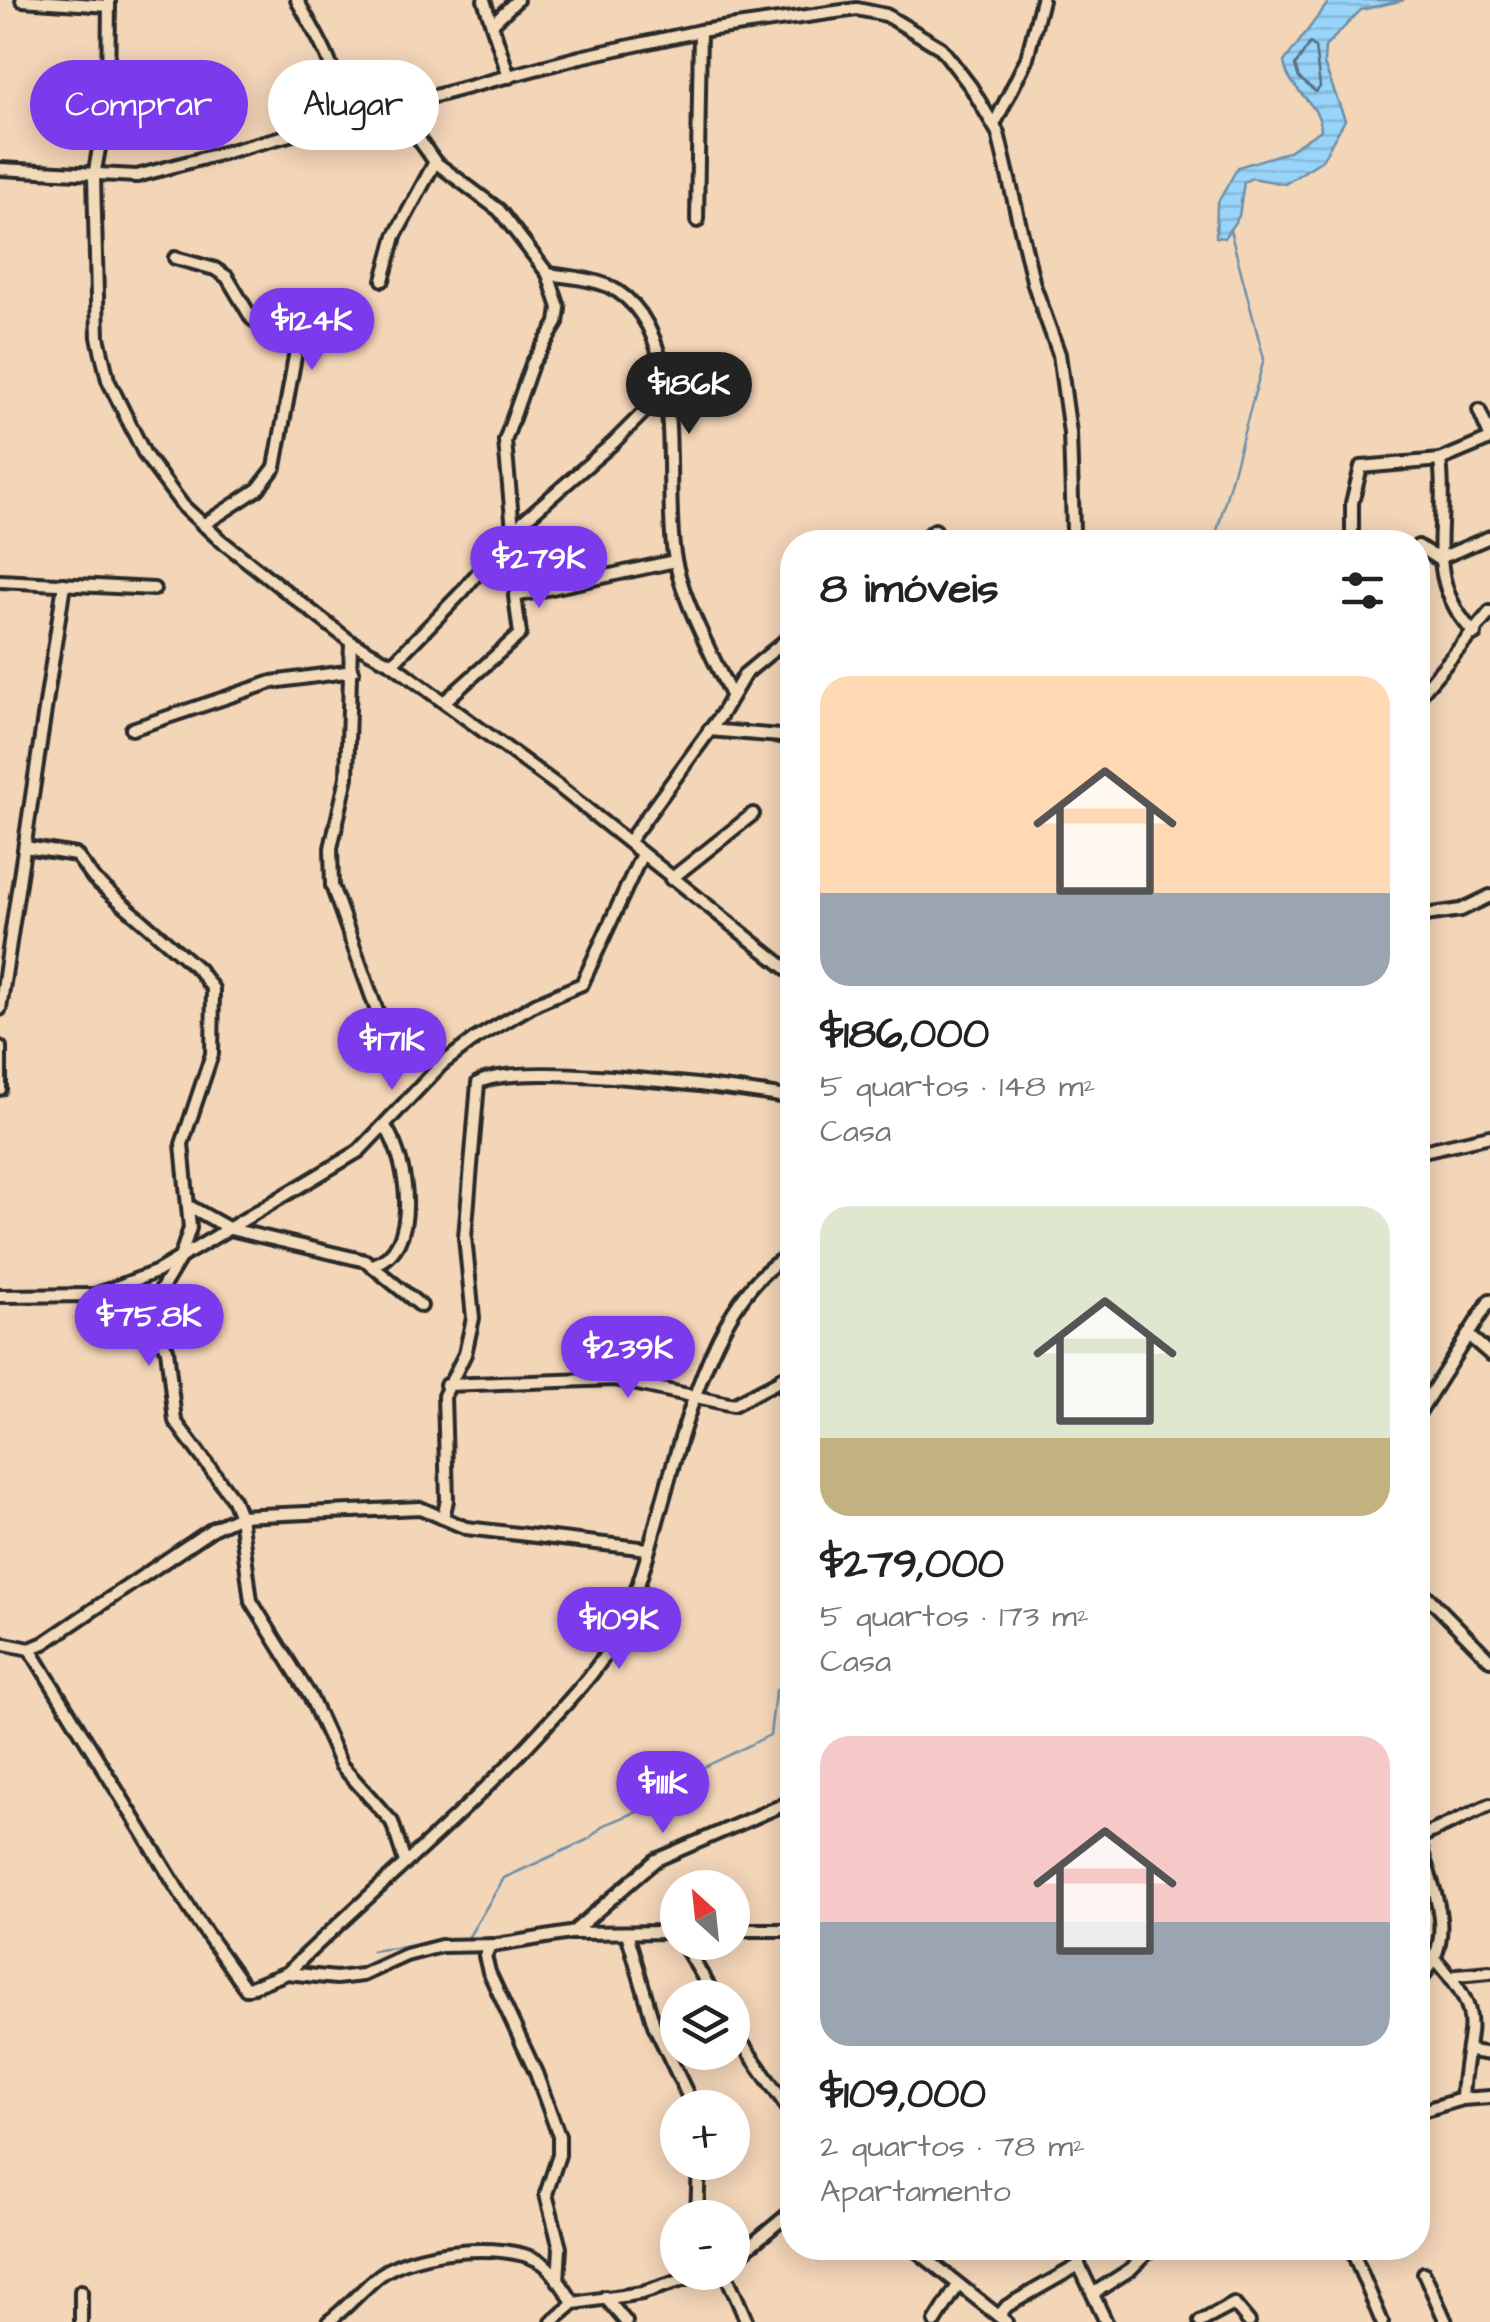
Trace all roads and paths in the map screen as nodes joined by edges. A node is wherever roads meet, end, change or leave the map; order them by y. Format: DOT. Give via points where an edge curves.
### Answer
graph roads {
  1 [pos="22,0"];
  2 [pos="297,0"];
  3 [pos="484,0"];
  4 [pos="518,0"];
  5 [pos="1042,0"];
  6 [pos="109,3"];
  7 [pos="492,24"];
  8 [pos="700,31"];
  9 [pos="332,60"];
  10 [pos="508,77"];
  11 [pos="439,95"];
  12 [pos="994,125"];
  13 [pos="268,141"];
  14 [pos="426,150"];
  15 [pos="435,162"];
  16 [pos="0,169"];
  17 [pos="94,176"];
  18 [pos="697,221"];
  19 [pos="175,258"];
  20 [pos="548,274"];
  21 [pos="383,280"];
  22 [pos="663,393"];
  23 [pos="1479,410"];
  24 [pos="1490,438"];
  25 [pos="1440,460"];
  26 [pos="203,524"];
  27 [pos="513,530"];
  28 [pos="1073,530"];
  29 [pos="1352,530"];
  30 [pos="1490,537"];
  31 [pos="1430,554"];
  32 [pos="1438,560"];
  33 [pos="675,561"];
  34 [pos="0,580"];
  35 [pos="64,584"];
  36 [pos="154,589"];
  37 [pos="1490,612"];
  38 [pos="1475,634"];
  39 [pos="352,642"];
  40 [pos="780,645"];
  41 [pos="392,664"];
  42 [pos="353,672"];
  43 [pos="1430,684"];
  44 [pos="731,695"];
  45 [pos="444,702"];
  46 [pos="132,729"];
  47 [pos="709,730"];
  48 [pos="780,736"];
  49 [pos="753,814"];
  50 [pos="629,842"];
  51 [pos="25,847"];
  52 [pos="642,854"];
  53 [pos="672,879"];
  54 [pos="1490,896"];
  55 [pos="1430,914"];
  56 [pos="6,928"];
  57 [pos="780,963"];
  58 [pos="0,1009"];
  59 [pos="0,1047"];
  60 [pos="442,1064"];
  61 [pos="0,1089"];
  62 [pos="780,1096"];
  63 [pos="386,1128"];
  64 [pos="1490,1136"];
  65 [pos="1430,1149"];
  66 [pos="189,1206"];
  67 [pos="230,1228"];
  68 [pos="180,1258"];
  69 [pos="780,1262"];
  70 [pos="373,1265"];
  71 [pos="95,1295"];
  72 [pos="0,1296"];
  73 [pos="1490,1300"];
  74 [pos="421,1306"];
  75 [pos="1468,1335"];
  76 [pos="166,1349"];
  77 [pos="1490,1354"];
  78 [pos="780,1380"];
  79 [pos="446,1386"];
  80 [pos="1430,1395"];
  81 [pos="698,1397"];
  82 [pos="240,1516"];
  83 [pos="444,1518"];
  84 [pos="648,1549"];
  85 [pos="1430,1599"];
  86 [pos="0,1644"];
  87 [pos="30,1648"];
  88 [pos="1490,1660"];
  89 [pos="1490,1805"];
  90 [pos="780,1806"];
  91 [pos="1430,1833"];
  92 [pos="404,1862"];
  93 [pos="1430,1883"];
  94 [pos="750,1930"];
  95 [pos="780,1930"];
  96 [pos="626,1933"];
  97 [pos="660,1933"];
  98 [pos="570,1934"];
  99 [pos="491,1945"];
  100 [pos="1437,1961"];
  101 [pos="1430,1969"];
  102 [pos="1490,1972"];
  103 [pos="287,1974"];
  104 [pos="1457,1976"];
  105 [pos="1471,2051"];
  106 [pos="750,2054"];
  107 [pos="1490,2054"];
  108 [pos="685,2090"];
  109 [pos="780,2097"];
  110 [pos="1490,2097"];
  111 [pos="1462,2100"];
  112 [pos="1430,2109"];
  113 [pos="780,2222"];
  114 [pos="750,2246"];
  115 [pos="928,2260"];
  116 [pos="1079,2260"];
  117 [pos="1141,2260"];
  118 [pos="1356,2260"];
  119 [pos="1079,2265"];
  120 [pos="1424,2273"];
  121 [pos="558,2281"];
  122 [pos="958,2286"];
  123 [pos="660,2287"];
  124 [pos="733,2290"];
  125 [pos="81,2291"];
  126 [pos="1094,2294"];
  127 [pos="606,2297"];
  128 [pos="574,2302"];
  129 [pos="1003,2319"];
  130 [pos="81,2322"];
  131 [pos="328,2322"];
  132 [pos="552,2322"];
  133 [pos="626,2322"];
  134 [pos="747,2322"];
  135 [pos="935,2322"];
  136 [pos="1106,2322"];
  137 [pos="1200,2322"];
  138 [pos="1249,2322"];
  139 [pos="1382,2322"];
  140 [pos="1446,2322"];
  1 -- 6 [label="street"];
  2 -- 9 [label="street"];
  3 -- 7 [label="street"];
  4 -- 7 [label="street"];
  5 -- 12 [label="street" via="1026,58"];
  6 -- 17 [label="street" via="108,100"];
  7 -- 10 [label="street"];
  8 -- 10 [label="street"];
  8 -- 12 [label="street" via="857,9 886,15 940,48"];
  8 -- 18 [label="street"];
  10 -- 11 [label="street"];
  12 -- 28 [label="street" via="1059,354"];
  13 -- 17 [label="street" via="137,176"];
  14 -- 15 [label="street"];
  15 -- 20 [label="street" via="499,210"];
  15 -- 21 [label="street" via="395,236"];
  16 -- 17 [label="street"];
  17 -- 26 [label="street" via="101,361 146,455"];
  19 -- 26 [label="street" via="227,278 252,319 296,352 275,467 258,489"];
  20 -- 22 [label="street" via="606,285 630,300 653,336"];
  20 -- 27 [label="street" via="557,322 532,364 505,441"];
  22 -- 27 [label="street"];
  22 -- 33 [label="street"];
  23 -- 24 [label="street"];
  24 -- 25 [label="street"];
  25 -- 29 [label="street" via="1361,467"];
  25 -- 32 [label="street"];
  26 -- 39 [label="street"];
  27 -- 41 [label="street"];
  30 -- 32 [label="street"];
  31 -- 32 [label="street"];
  32 -- 38 [label="street" via="1457,612"];
  33 -- 44 [label="street"];
  33 -- 45 [label="street" via="516,596 520,634"];
  34 -- 35 [label="street"];
  35 -- 36 [label="street"];
  35 -- 51 [label="street"];
  37 -- 38 [label="street"];
  38 -- 43 [label="street"];
  39 -- 41 [label="street"];
  39 -- 42 [label="street"];
  40 -- 44 [label="street"];
  41 -- 45 [label="street"];
  42 -- 46 [label="street" via="272,682"];
  42 -- 60 [label="street" via="332,886 378,1014 399,1037"];
  44 -- 47 [label="street"];
  45 -- 50 [label="street"];
  47 -- 48 [label="street"];
  47 -- 50 [label="street"];
  49 -- 53 [label="street"];
  50 -- 52 [label="street"];
  51 -- 56 [label="street"];
  51 -- 66 [label="street" via="74,854 210,981 212,1054 182,1144"];
  52 -- 53 [label="street"];
  52 -- 60 [label="street" via="582,984 516,1014"];
  53 -- 57 [label="street"];
  54 -- 55 [label="street"];
  56 -- 58 [label="street"];
  59 -- 61 [label="street"];
  60 -- 63 [label="street"];
  62 -- 79 [label="street" via="690,1081 481,1080 464,1237 473,1318 465,1354"];
  63 -- 67 [label="street"];
  63 -- 70 [label="street" via="404,1169 404,1234 393,1255"];
  64 -- 65 [label="street"];
  66 -- 67 [label="street"];
  66 -- 68 [label="street"];
  67 -- 68 [label="street"];
  67 -- 70 [label="street"];
  68 -- 71 [label="street"];
  68 -- 76 [label="street" via="155,1300"];
  69 -- 81 [label="street" via="760,1274 730,1314"];
  70 -- 74 [label="street"];
  71 -- 72 [label="street"];
  71 -- 76 [label="street" via="140,1316"];
  73 -- 75 [label="street"];
  75 -- 77 [label="street"];
  75 -- 80 [label="street"];
  76 -- 82 [label="street" via="176,1420"];
  78 -- 81 [label="street" via="733,1406"];
  79 -- 81 [label="street" via="615,1379"];
  79 -- 83 [label="street"];
  81 -- 84 [label="street"];
  82 -- 83 [label="street" via="420,1508"];
  82 -- 87 [label="street"];
  82 -- 92 [label="street" via="250,1602 302,1682 341,1765 392,1822"];
  83 -- 84 [label="street" via="466,1528"];
  84 -- 92 [label="street" via="628,1613 594,1673 482,1792"];
  85 -- 88 [label="street"];
  86 -- 87 [label="street"];
  87 -- 103 [label="street" via="246,1989"];
  89 -- 91 [label="street"];
  90 -- 98 [label="street" via="656,1860"];
  92 -- 103 [label="street"];
  93 -- 100 [label="street" via="1440,1920"];
  94 -- 95 [label="street"];
  96 -- 97 [label="street"];
  96 -- 98 [label="street"];
  96 -- 108 [label="street" via="654,2026"];
  98 -- 99 [label="street"];
  99 -- 103 [label="street" via="421,1951 336,1978"];
  99 -- 121 [label="street" via="485,1952 489,1972 561,2146 546,2194 560,2248"];
  100 -- 101 [label="street"];
  100 -- 104 [label="street"];
  102 -- 104 [label="street"];
  104 -- 105 [label="street" via="1476,1994 1484,2015"];
  105 -- 107 [label="street"];
  105 -- 111 [label="street"];
  106 -- 109 [label="street"];
  110 -- 111 [label="street"];
  111 -- 112 [label="street"];
  113 -- 114 [label="street"];
  115 -- 122 [label="street"];
  116 -- 119 [label="street"];
  117 -- 126 [label="street"];
  118 -- 139 [label="street"];
  119 -- 126 [label="street"];
  119 -- 129 [label="street"];
  120 -- 140 [label="street"];
  121 -- 128 [label="street"];
  121 -- 131 [label="street" via="537,2259 512,2252 451,2252 381,2274"];
  122 -- 129 [label="street"];
  122 -- 135 [label="street"];
  123 -- 127 [label="street"];
  124 -- 134 [label="street"];
  125 -- 130 [label="street"];
  126 -- 136 [label="street"];
  127 -- 128 [label="street"];
  127 -- 133 [label="street"];
  128 -- 132 [label="street"];
  137 -- 138 [label="street" via="1234,2304"];
}
